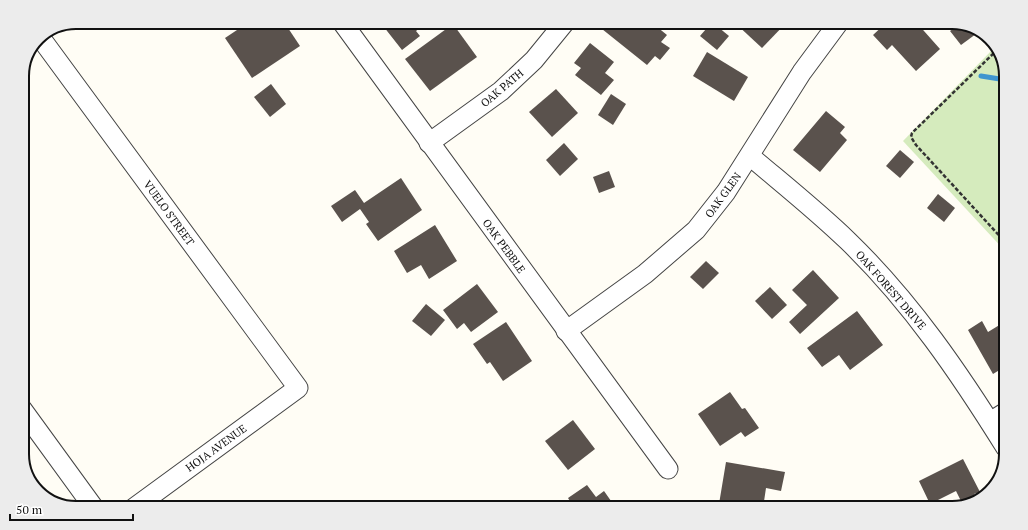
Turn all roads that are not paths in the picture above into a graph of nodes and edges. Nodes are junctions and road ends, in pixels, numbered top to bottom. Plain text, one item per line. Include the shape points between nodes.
1 (347, 29) edge
2 (559, 29) edge
3 (834, 29) edge
4 (44, 42) edge
5 (429, 143) junction
6 (750, 156) junction
7 (566, 331) junction
8 (298, 388) joint
9 (998, 417) edge
10 (29, 419) edge
11 (668, 469) dead end
12 (89, 501) edge
13 (144, 501) edge

1 - 5 street, OAK PEBBLE
2 - 5 street, OAK PATH via 534,60 501,91
3 - 6 street, OAK GLEN via 802,72
4 - 8 street, VUELO STREET
5 - 7 street, OAK PEBBLE
6 - 7 street, OAK GLEN via 696,230 645,274
6 - 9 street, OAK FOREST DRIVE via 828,222 882,277
7 - 11 street, OAK PEBBLE
8 - 13 street, HOJA AVENUE
10 - 12 street

